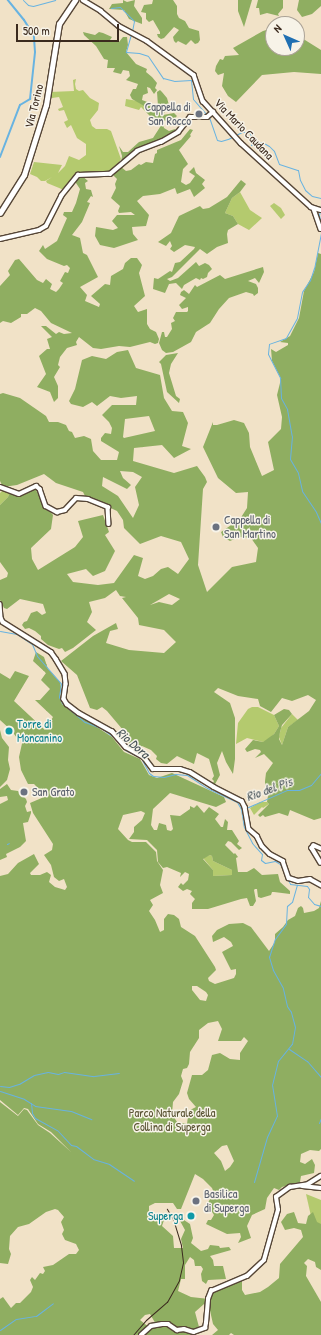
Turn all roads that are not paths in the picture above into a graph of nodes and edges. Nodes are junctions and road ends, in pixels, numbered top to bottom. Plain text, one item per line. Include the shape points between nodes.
1 (75, 0) edge
2 (83, 0) edge
3 (213, 112) junction
4 (314, 210) junction
5 (320, 210) edge
6 (0, 213) edge
7 (321, 229) edge
8 (0, 239) edge
9 (0, 487) edge
10 (109, 524) dead end
11 (0, 604) edge
12 (321, 849) edge
13 (321, 862) edge
14 (321, 885) edge
15 (321, 1176) edge
16 (298, 1184) junction
17 (321, 1188) edge
18 (141, 1335) edge

1 - 6 main road, Via Torino via 59,24 47,101 24,175
2 - 3 street, Via Mario Caudana via 194,75 202,98
3 - 4 street, Via Mario Caudana via 251,153
3 - 8 street via 208,116 190,117 178,132 137,151 114,172 78,175 59,198 46,226
4 - 5 street
4 - 7 street
9 - 10 street via 19,494 36,486 40,489 46,506 57,512 65,510 76,498 88,499 108,507
11 - 14 street via 3,622 51,652 57,660 65,674 64,700 67,704 112,731 126,747 144,757 153,769 180,769 190,772 242,801 250,830 270,854 283,861 290,879 310,879
12 - 13 street via 314,846 312,848
15 - 16 street via 308,1184
16 - 17 street
16 - 18 street via 284,1190 276,1198 278,1208 264,1260 247,1276 210,1291 206,1327 194,1332 177,1330 168,1324 162,1324 151,1326

